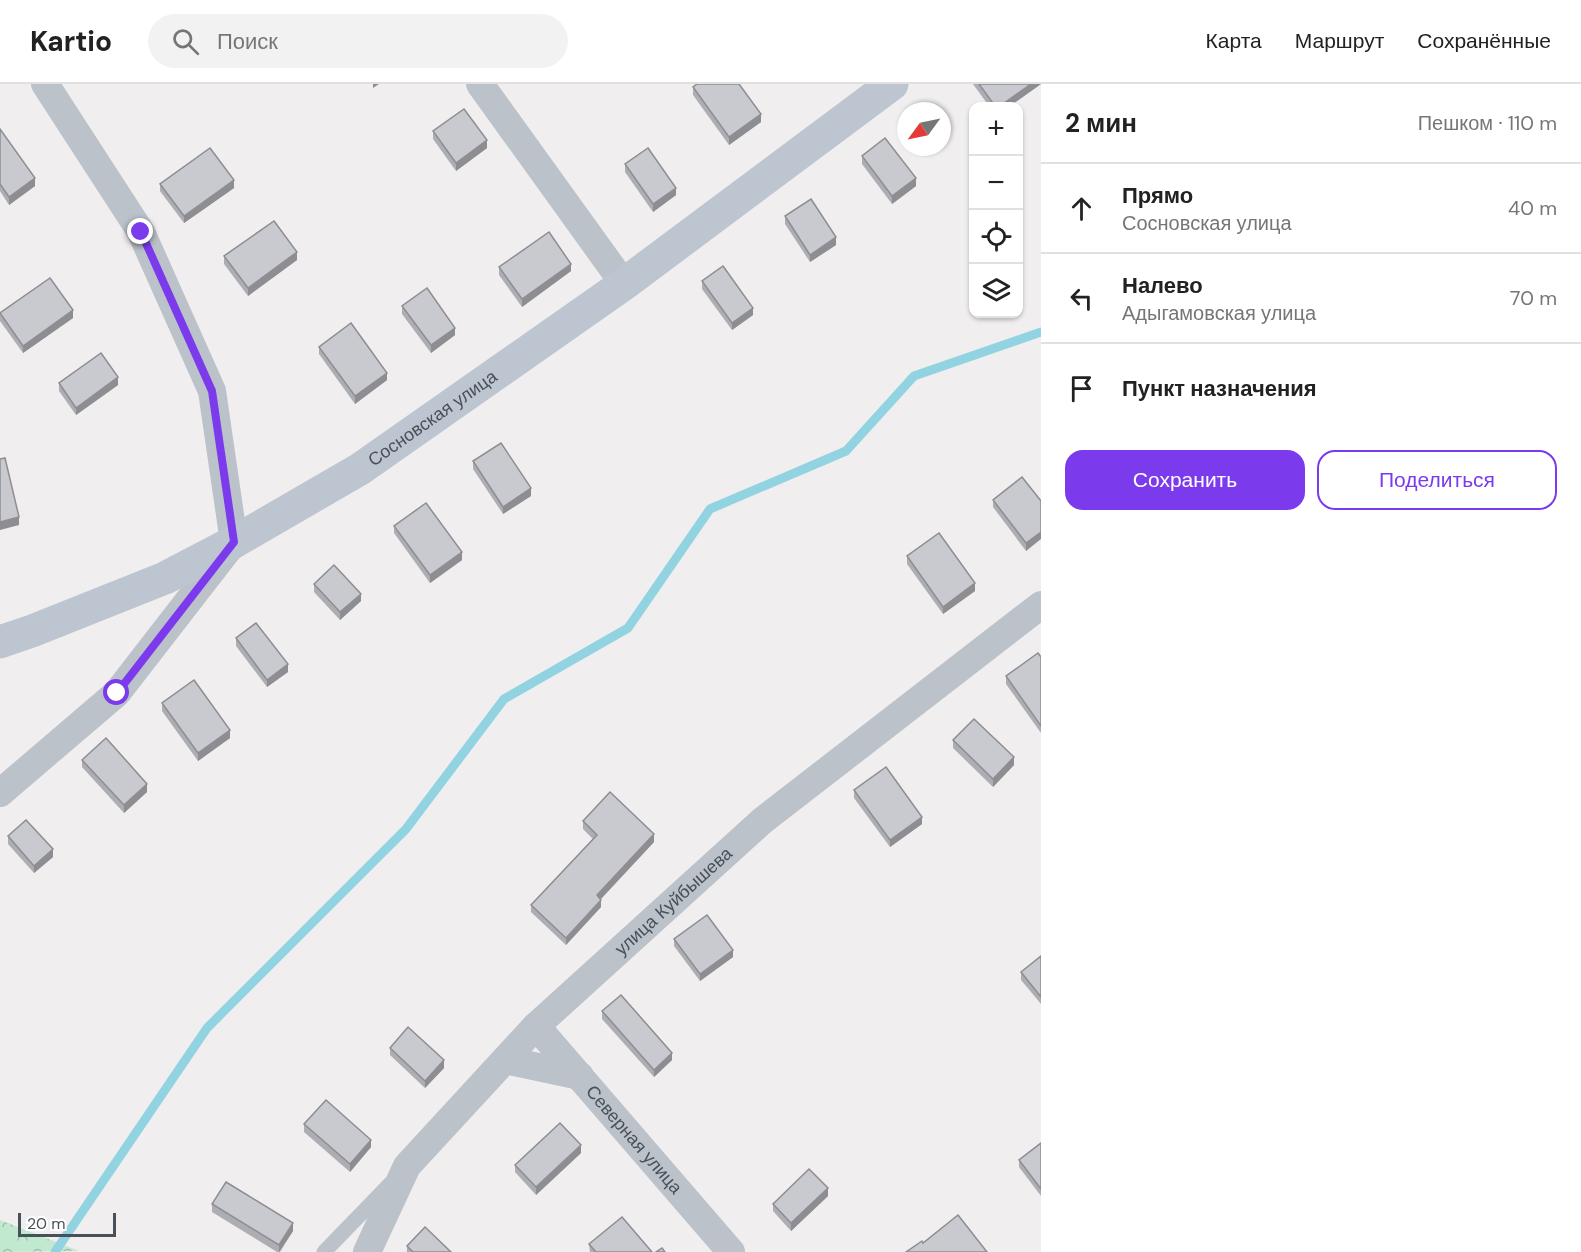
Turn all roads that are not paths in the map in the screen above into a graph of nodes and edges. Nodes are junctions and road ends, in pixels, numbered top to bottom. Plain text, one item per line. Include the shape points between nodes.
1 (45, 84) edge
2 (480, 84) edge
3 (892, 84) edge
4 (624, 285) junction
5 (234, 542) junction
6 (1041, 605) edge
7 (0, 642) edge
8 (0, 793) edge
9 (536, 1026) junction
10 (505, 1060) junction
11 (580, 1076) junction
12 (407, 1166) junction
13 (324, 1252) edge
14 (367, 1252) edge
15 (731, 1252) edge

1 - 5 street via 141,232 212,391
2 - 4 street
3 - 4 main road, Сосновская улица
4 - 5 main road, Сосновская улица via 360,469
5 - 7 main road, Сосновская улица via 165,578
5 - 8 street, Сосновская улица via 117,693
6 - 9 street, улица Куйбышева via 762,821
9 - 10 street, улица Куйбышева
9 - 11 street, Северная улица
10 - 11 street
10 - 12 street, улица Куйбышева
11 - 15 street, Северная улица
12 - 13 lane
12 - 14 street, улица Куйбышева

